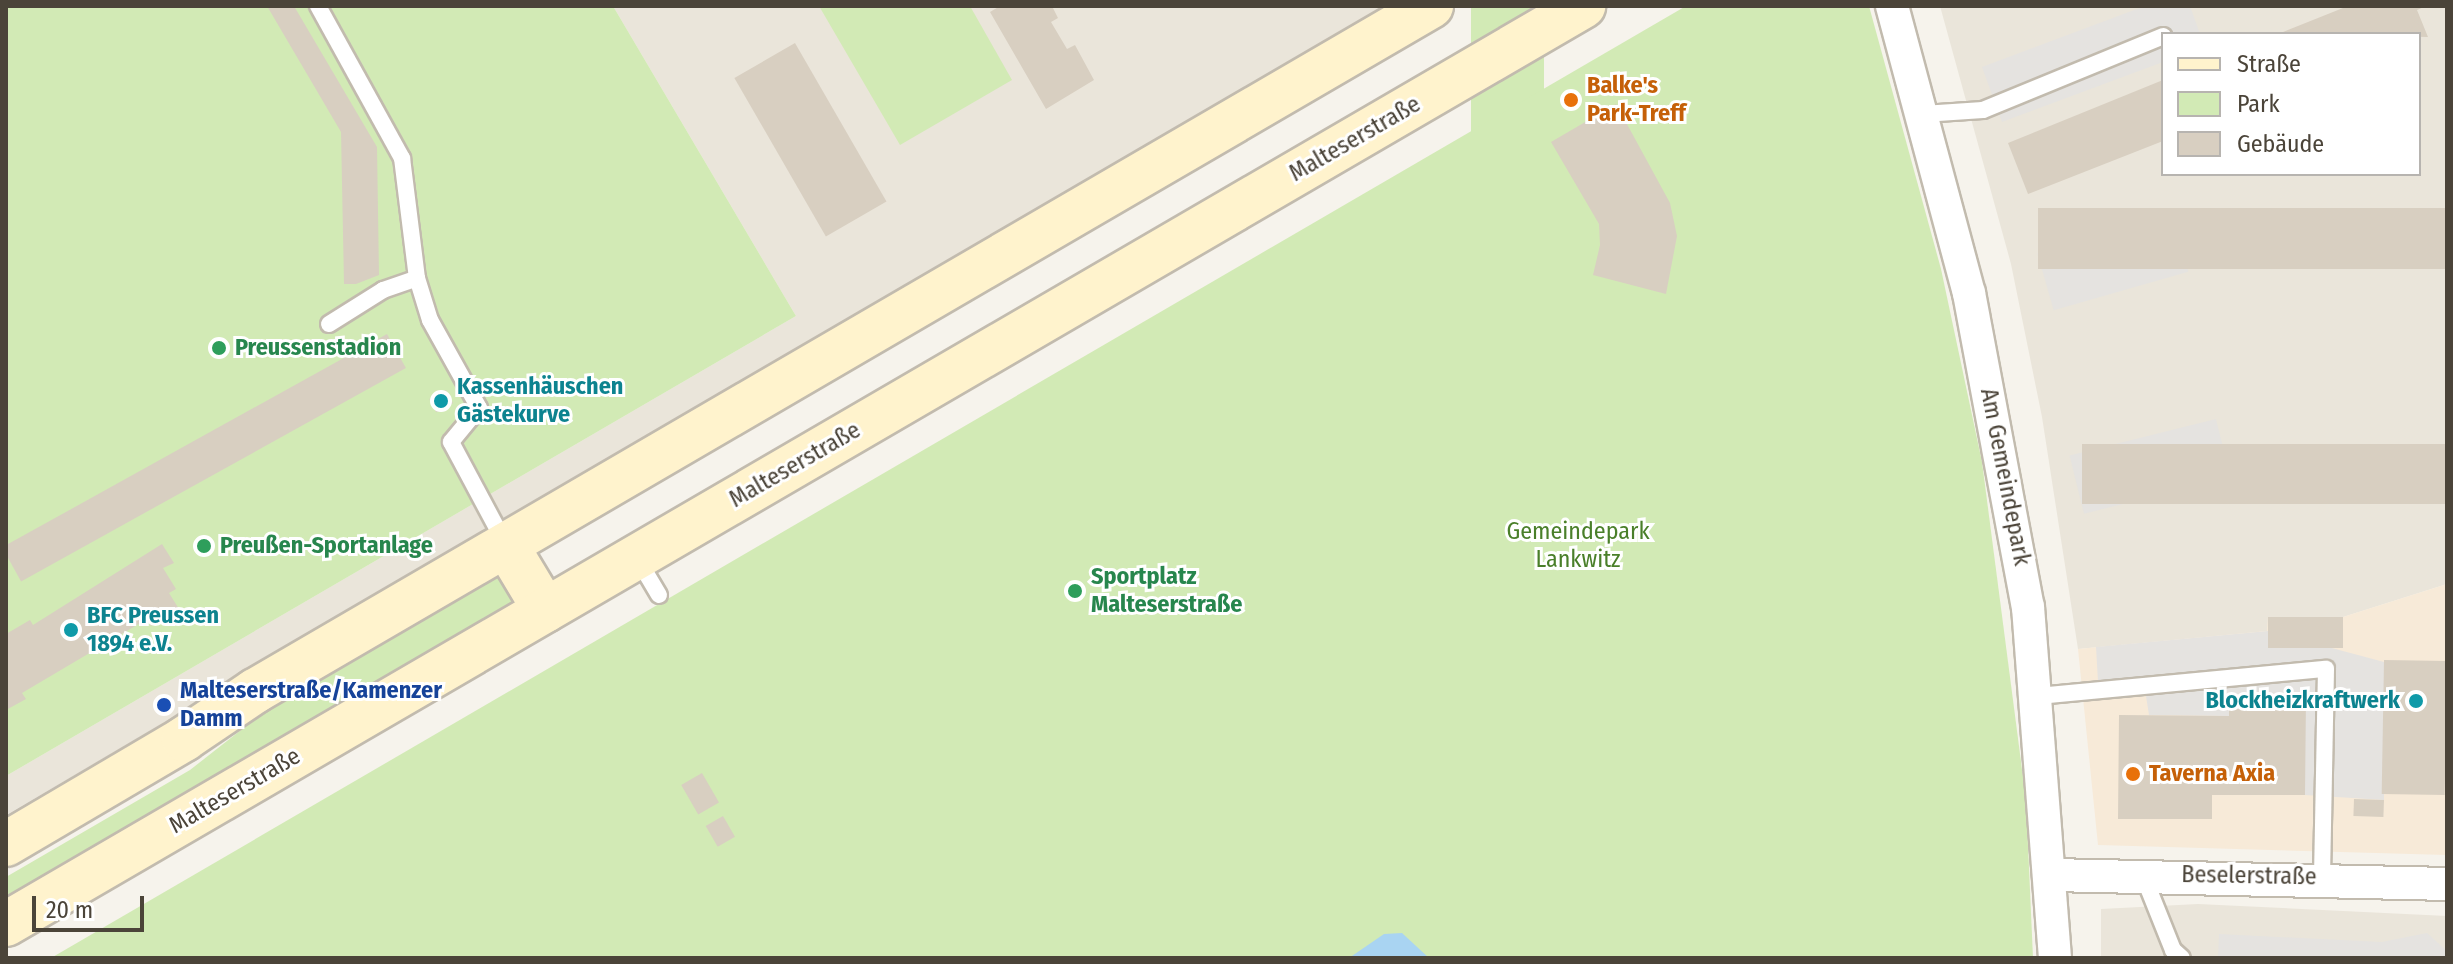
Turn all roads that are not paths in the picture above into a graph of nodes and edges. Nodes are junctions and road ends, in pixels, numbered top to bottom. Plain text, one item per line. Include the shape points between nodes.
1 (318, 6) edge
2 (1431, 6) edge
3 (1583, 6) edge
4 (1892, 6) edge
5 (2161, 37) edge
6 (1923, 114) junction
7 (417, 278) junction
8 (329, 324) dead end
9 (506, 545) junction
10 (636, 557) junction
11 (659, 595) dead end
12 (545, 610) junction
13 (2038, 696) junction
14 (6, 844) edge
15 (2143, 874) junction
16 (2052, 875) junction
17 (2322, 878) junction
18 (2447, 884) edge
19 (6, 924) edge
20 (2055, 958) edge
21 (2182, 958) edge

1 - 7 lane via 402,158
2 - 9 main road
3 - 10 main road, Malteserstraße
4 - 6 street, Am Gemeindepark
5 - 6 lane via 1983,110
6 - 13 street, Am Gemeindepark via 1948,201 1991,402 2028,607
7 - 8 lane via 383,290
7 - 9 lane via 430,320 479,408 451,442
9 - 12 main road
9 - 14 main road
10 - 11 lane
10 - 12 main road, Malteserstraße
12 - 19 main road, Malteserstraße
13 - 16 street, Am Gemeindepark
13 - 17 lane via 2326,669
15 - 16 street, Beselerstraße
15 - 17 street, Beselerstraße
15 - 21 lane via 2173,950
16 - 20 street, Am Gemeindepark
17 - 18 street, Beselerstraße

